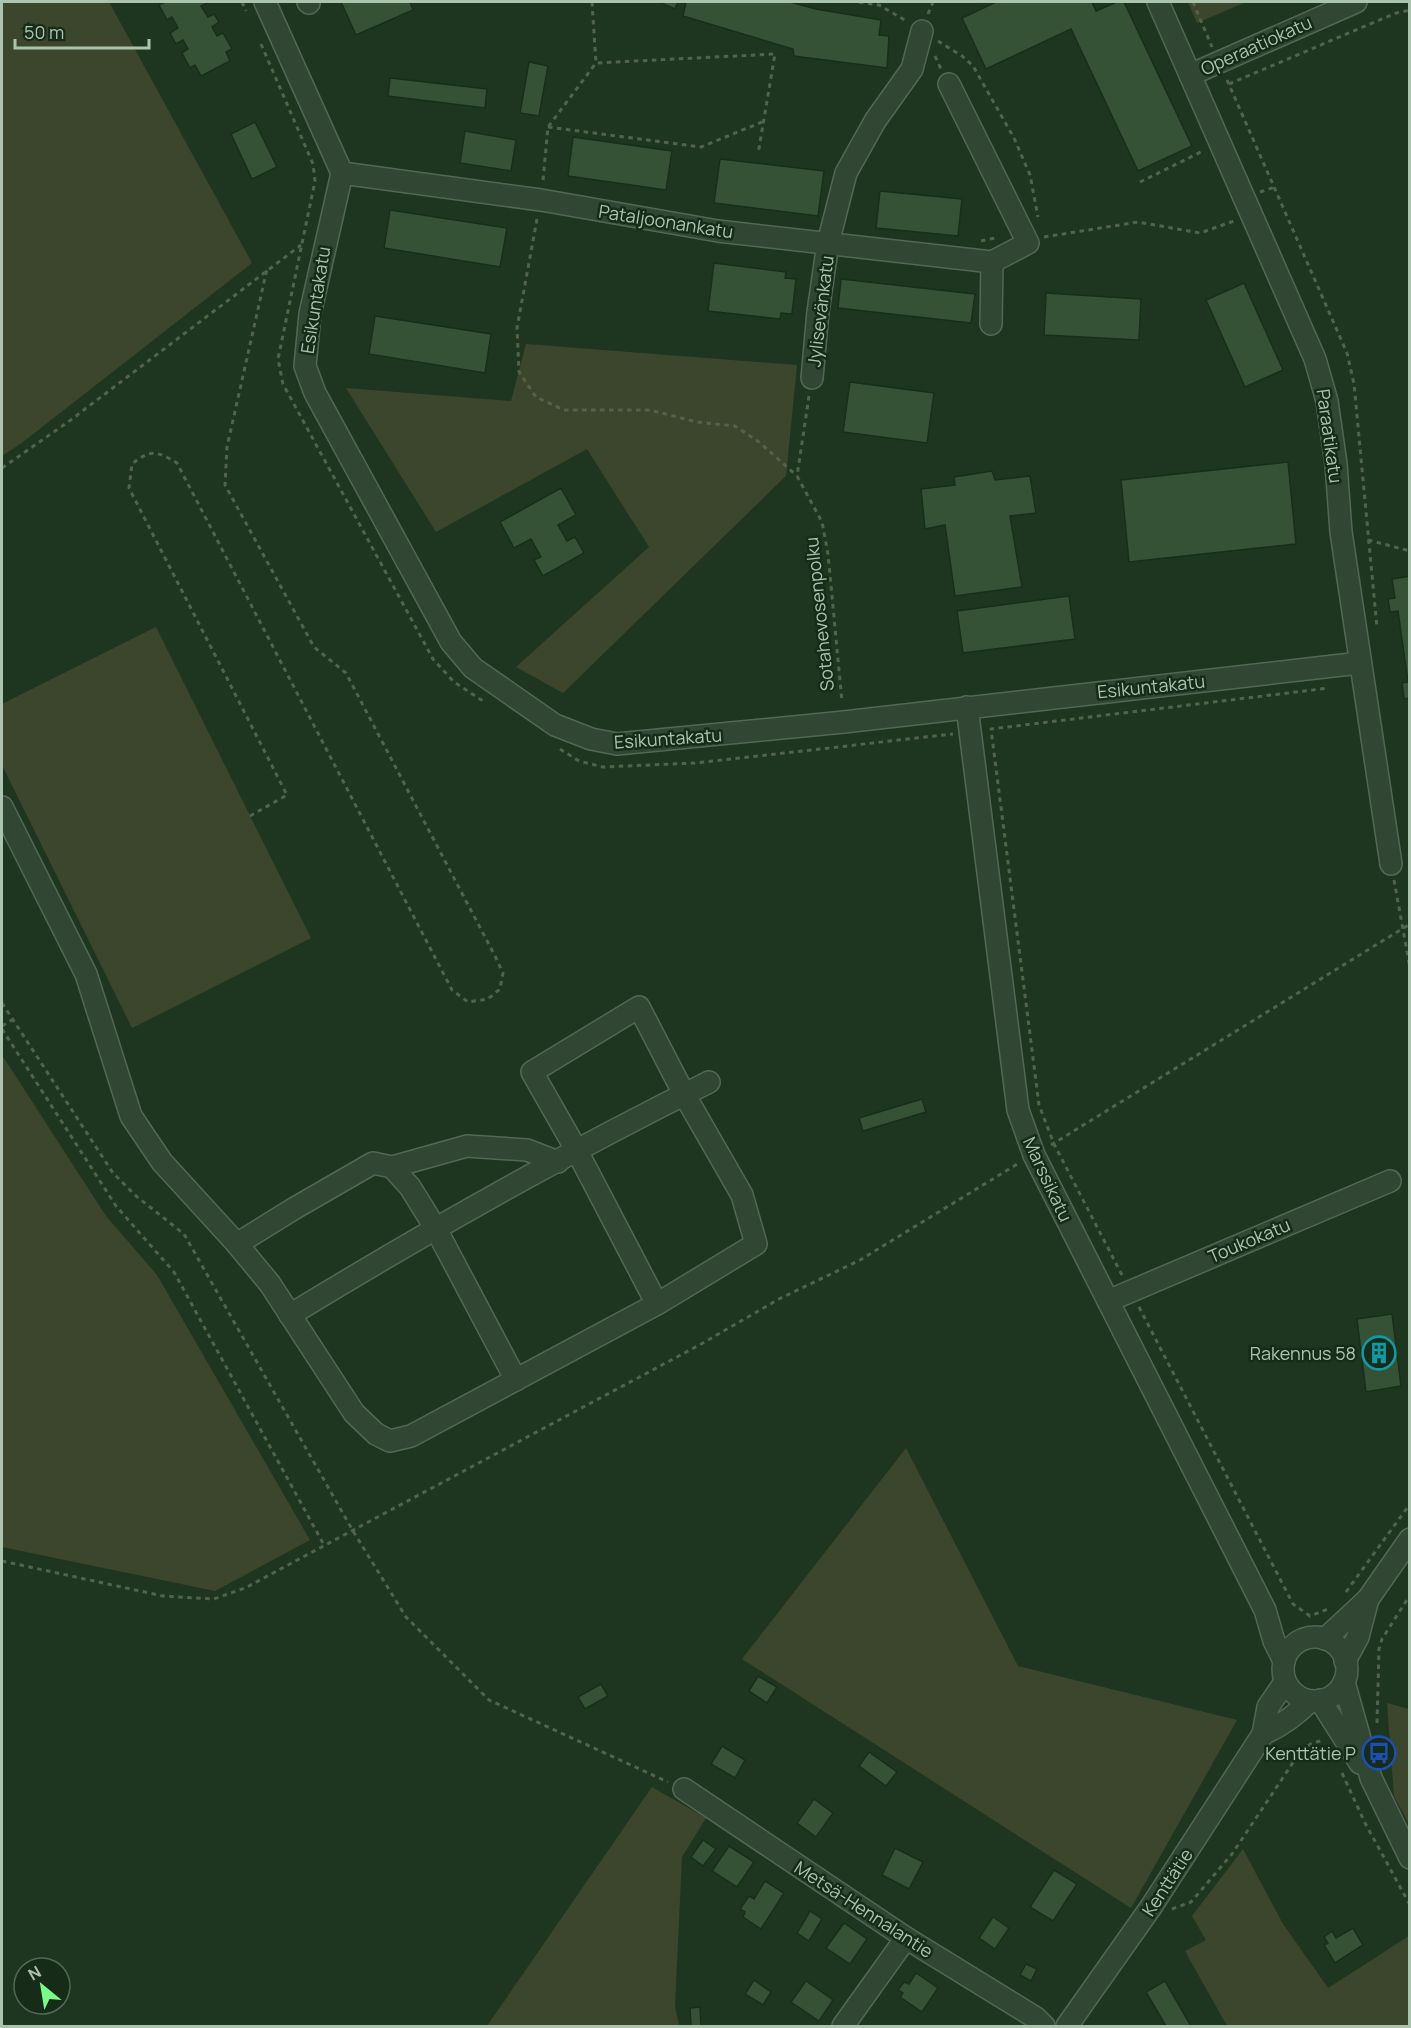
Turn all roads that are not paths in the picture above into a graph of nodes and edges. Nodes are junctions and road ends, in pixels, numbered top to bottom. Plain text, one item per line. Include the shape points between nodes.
1 (1158, 2) edge
2 (1356, 2) edge
3 (256, 7) edge
4 (922, 31) road end
5 (1191, 75) junction
6 (949, 84) dead end
7 (342, 173) junction
8 (828, 243) junction
9 (992, 262) junction
10 (991, 324) dead end
11 (812, 378) road end
12 (1362, 673) junction
13 (967, 707) junction
14 (2, 807) edge
15 (1391, 864) road end
16 (709, 1082) dead end
17 (684, 1094) junction
18 (577, 1151) junction
19 (558, 1162) junction
20 (393, 1167) junction
21 (1390, 1180) dead end
22 (436, 1229) junction
23 (237, 1244) junction
24 (1108, 1301) junction
25 (657, 1304) junction
26 (290, 1315) junction
27 (516, 1380) junction
28 (1410, 1539) edge
29 (1368, 1599) junction
30 (1265, 1610) junction
31 (1315, 1639) junction
32 (1285, 1672) junction
33 (1345, 1672) junction
34 (1315, 1700) junction
35 (1263, 1734) junction
36 (1371, 1778) junction
37 (684, 1789) road end
38 (1410, 1858) edge
39 (906, 1938) junction
40 (843, 2026) edge
41 (1044, 2026) edge
42 (1067, 2026) edge

1 - 5 street, Paraatikatu
2 - 5 street, Operaatiokatu
3 - 7 street
4 - 8 street, Jylisevänkatu via 912,69 875,121 846,173
5 - 12 street, Paraatikatu via 1315,359 1327,401 1336,464 1342,581
6 - 9 street via 1028,243
7 - 8 street, Pataljoonankatu via 541,200 718,231
7 - 13 street, Esikuntakatu via 310,314 305,366 315,393 451,642 473,668 555,725 617,744
8 - 9 street, Pataljoonankatu
8 - 11 street, Jylisevänkatu
9 - 10 street
12 - 13 street, Esikuntakatu
12 - 15 street, Paraatikatu
13 - 24 street, Marssikatu via 1018,1110 1034,1155
14 - 23 street via 86,974 131,1116 162,1162
16 - 17 street
17 - 18 street
17 - 18 street via 639,1007 532,1072
17 - 25 street via 742,1195 756,1244
18 - 19 street
18 - 25 street
19 - 20 street via 527,1150 467,1146
19 - 22 street
20 - 22 street
20 - 23 street via 373,1163
21 - 24 street, Toukokatu
22 - 26 street
22 - 27 street
23 - 26 street
24 - 30 street, Marssikatu
25 - 27 street
26 - 27 street via 354,1413 376,1434 390,1441 411,1436
28 - 29 street
29 - 31 street
29 - 33 street
30 - 31 street
30 - 32 street, Marssikatu
31 - 32 street via 1295,1644 1288,1652
31 - 33 street via 1334,1644 1341,1652
32 - 34 street via 1291,1691
32 - 35 street via 1268,1707
33 - 34 street via 1338,1691
33 - 36 street
34 - 35 street via 1278,1728
34 - 36 street
35 - 42 street, Kenttätie via 1151,1907
36 - 38 street
37 - 39 street, Metsä-Hennalantie
39 - 40 street
39 - 41 street, Metsä-Hennalantie

